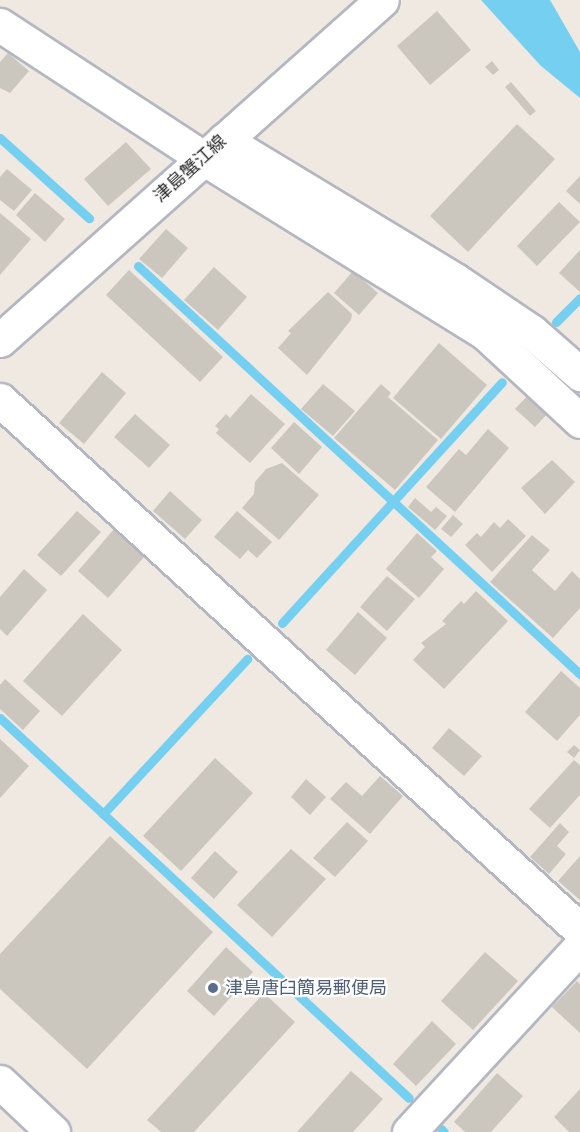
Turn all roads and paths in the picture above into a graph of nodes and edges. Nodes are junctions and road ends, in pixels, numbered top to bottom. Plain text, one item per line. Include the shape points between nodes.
1 (382, 0) edge
2 (0, 25) edge
3 (214, 148) junction
4 (0, 340) edge
5 (580, 374) edge
6 (0, 400) edge
7 (580, 421) edge
8 (580, 930) edge
9 (580, 947) edge
10 (0, 1082) edge
11 (54, 1132) edge
12 (409, 1132) edge

1 - 3 street, 津島蟹江線
2 - 3 street
3 - 4 street, 津島蟹江線
3 - 5 street via 455,280 532,332
3 - 7 street via 484,332
6 - 8 street
9 - 12 street
10 - 11 street

